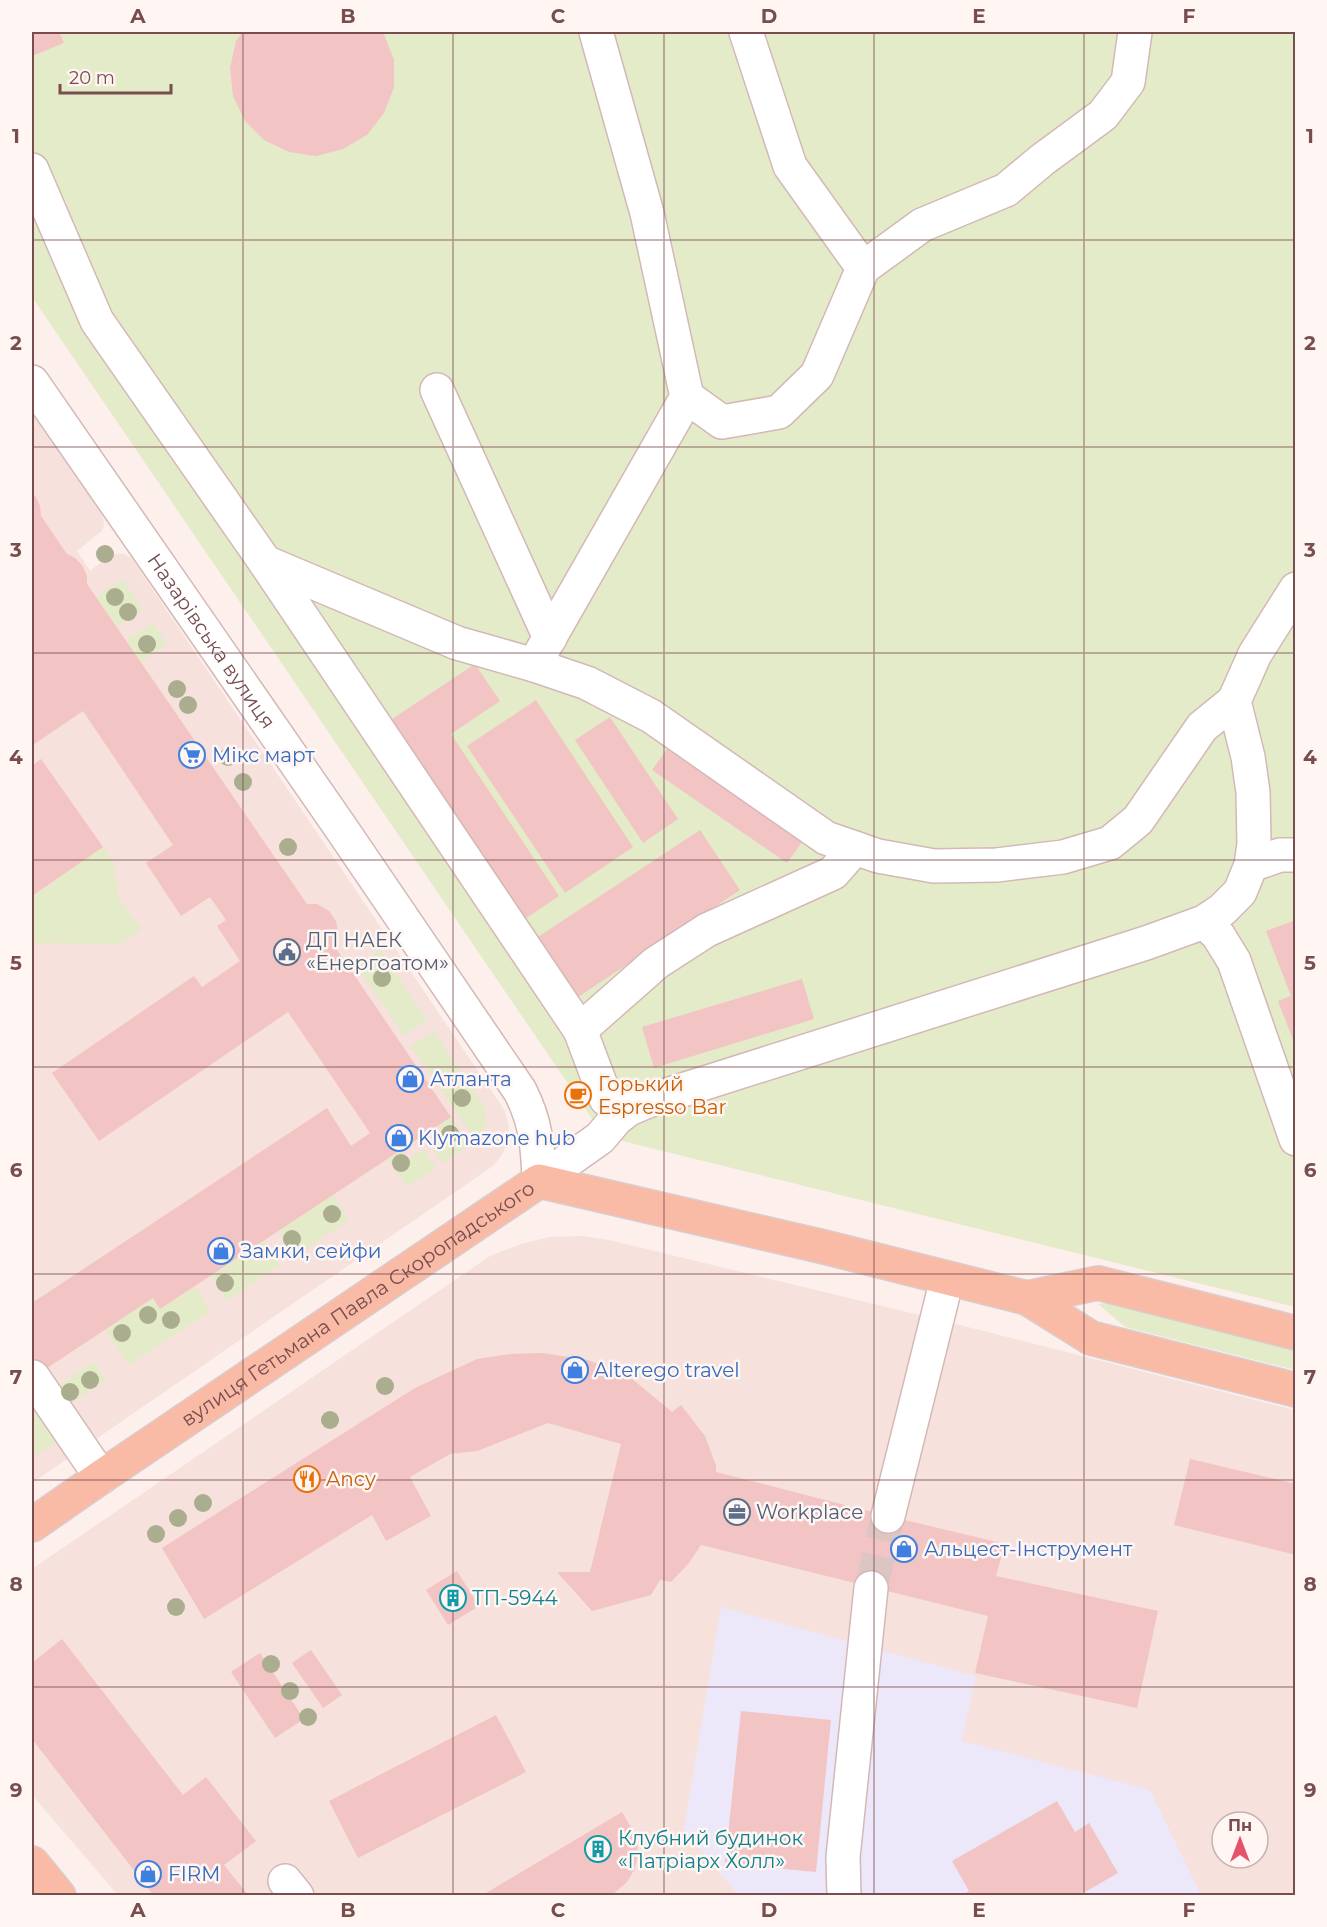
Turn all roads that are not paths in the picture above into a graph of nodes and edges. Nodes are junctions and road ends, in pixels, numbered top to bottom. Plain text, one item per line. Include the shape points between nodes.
1 (596, 32) edge
2 (746, 32) edge
3 (1135, 32) edge
4 (32, 170) edge
5 (863, 268) junction
6 (32, 382) edge
7 (438, 390) dead end
8 (687, 397) junction
9 (265, 562) junction
10 (1296, 589) edge
11 (542, 651) junction
12 (1234, 701) junction
13 (855, 848) junction
14 (1296, 855) edge
15 (1251, 865) junction
16 (1204, 922) junction
17 (580, 1030) junction
18 (606, 1099) dead end
19 (1296, 1139) edge
20 (539, 1181) junction
21 (947, 1279) junction
22 (1027, 1298) junction
23 (1296, 1333) edge
24 (33, 1377) edge
25 (1296, 1390) edge
26 (101, 1477) junction
27 (888, 1516) tunnel mouth
28 (32, 1525) edge
29 (871, 1588) tunnel mouth
30 (32, 1863) edge
31 (59, 1896) edge
32 (844, 1896) edge

1 - 8 street via 647,213
2 - 5 street via 790,166
3 - 5 street via 1128,82 1103,115 1006,190 922,225
4 - 9 street via 97,321
5 - 8 street via 817,375 779,412 722,422
6 - 20 street, Назарівська вулиця via 520,1091 533,1121
7 - 11 street
8 - 11 street
9 - 11 street via 457,643
9 - 17 street
10 - 12 street via 1255,654
11 - 13 street via 587,683 651,716 826,838
12 - 13 street via 1202,727 1138,820 1110,843 1063,857 997,865 934,866
12 - 15 street via 1253,792
13 - 17 street via 833,873 707,930 656,963
14 - 15 street via 1280,855
15 - 16 street via 1240,892
16 - 19 street via 1218,934 1234,961
16 - 20 street via 648,1101 629,1109 600,1138
17 - 18 street
20 - 21 main road, вулиця Гетьмана Павла Скоропадського
20 - 26 main road, вулиця Гетьмана Павла Скоропадського
21 - 22 main road, вулиця Гетьмана Павла Скоропадського
21 - 27 street
22 - 23 main road, вулиця Гетьмана Павла Скоропадського via 1098,1283
22 - 25 main road, вулиця Гетьмана Павла Скоропадського via 1091,1338
24 - 26 street
26 - 28 main road, вулиця Гетьмана Павла Скоропадського
29 - 32 street via 843,1857
30 - 31 main road

